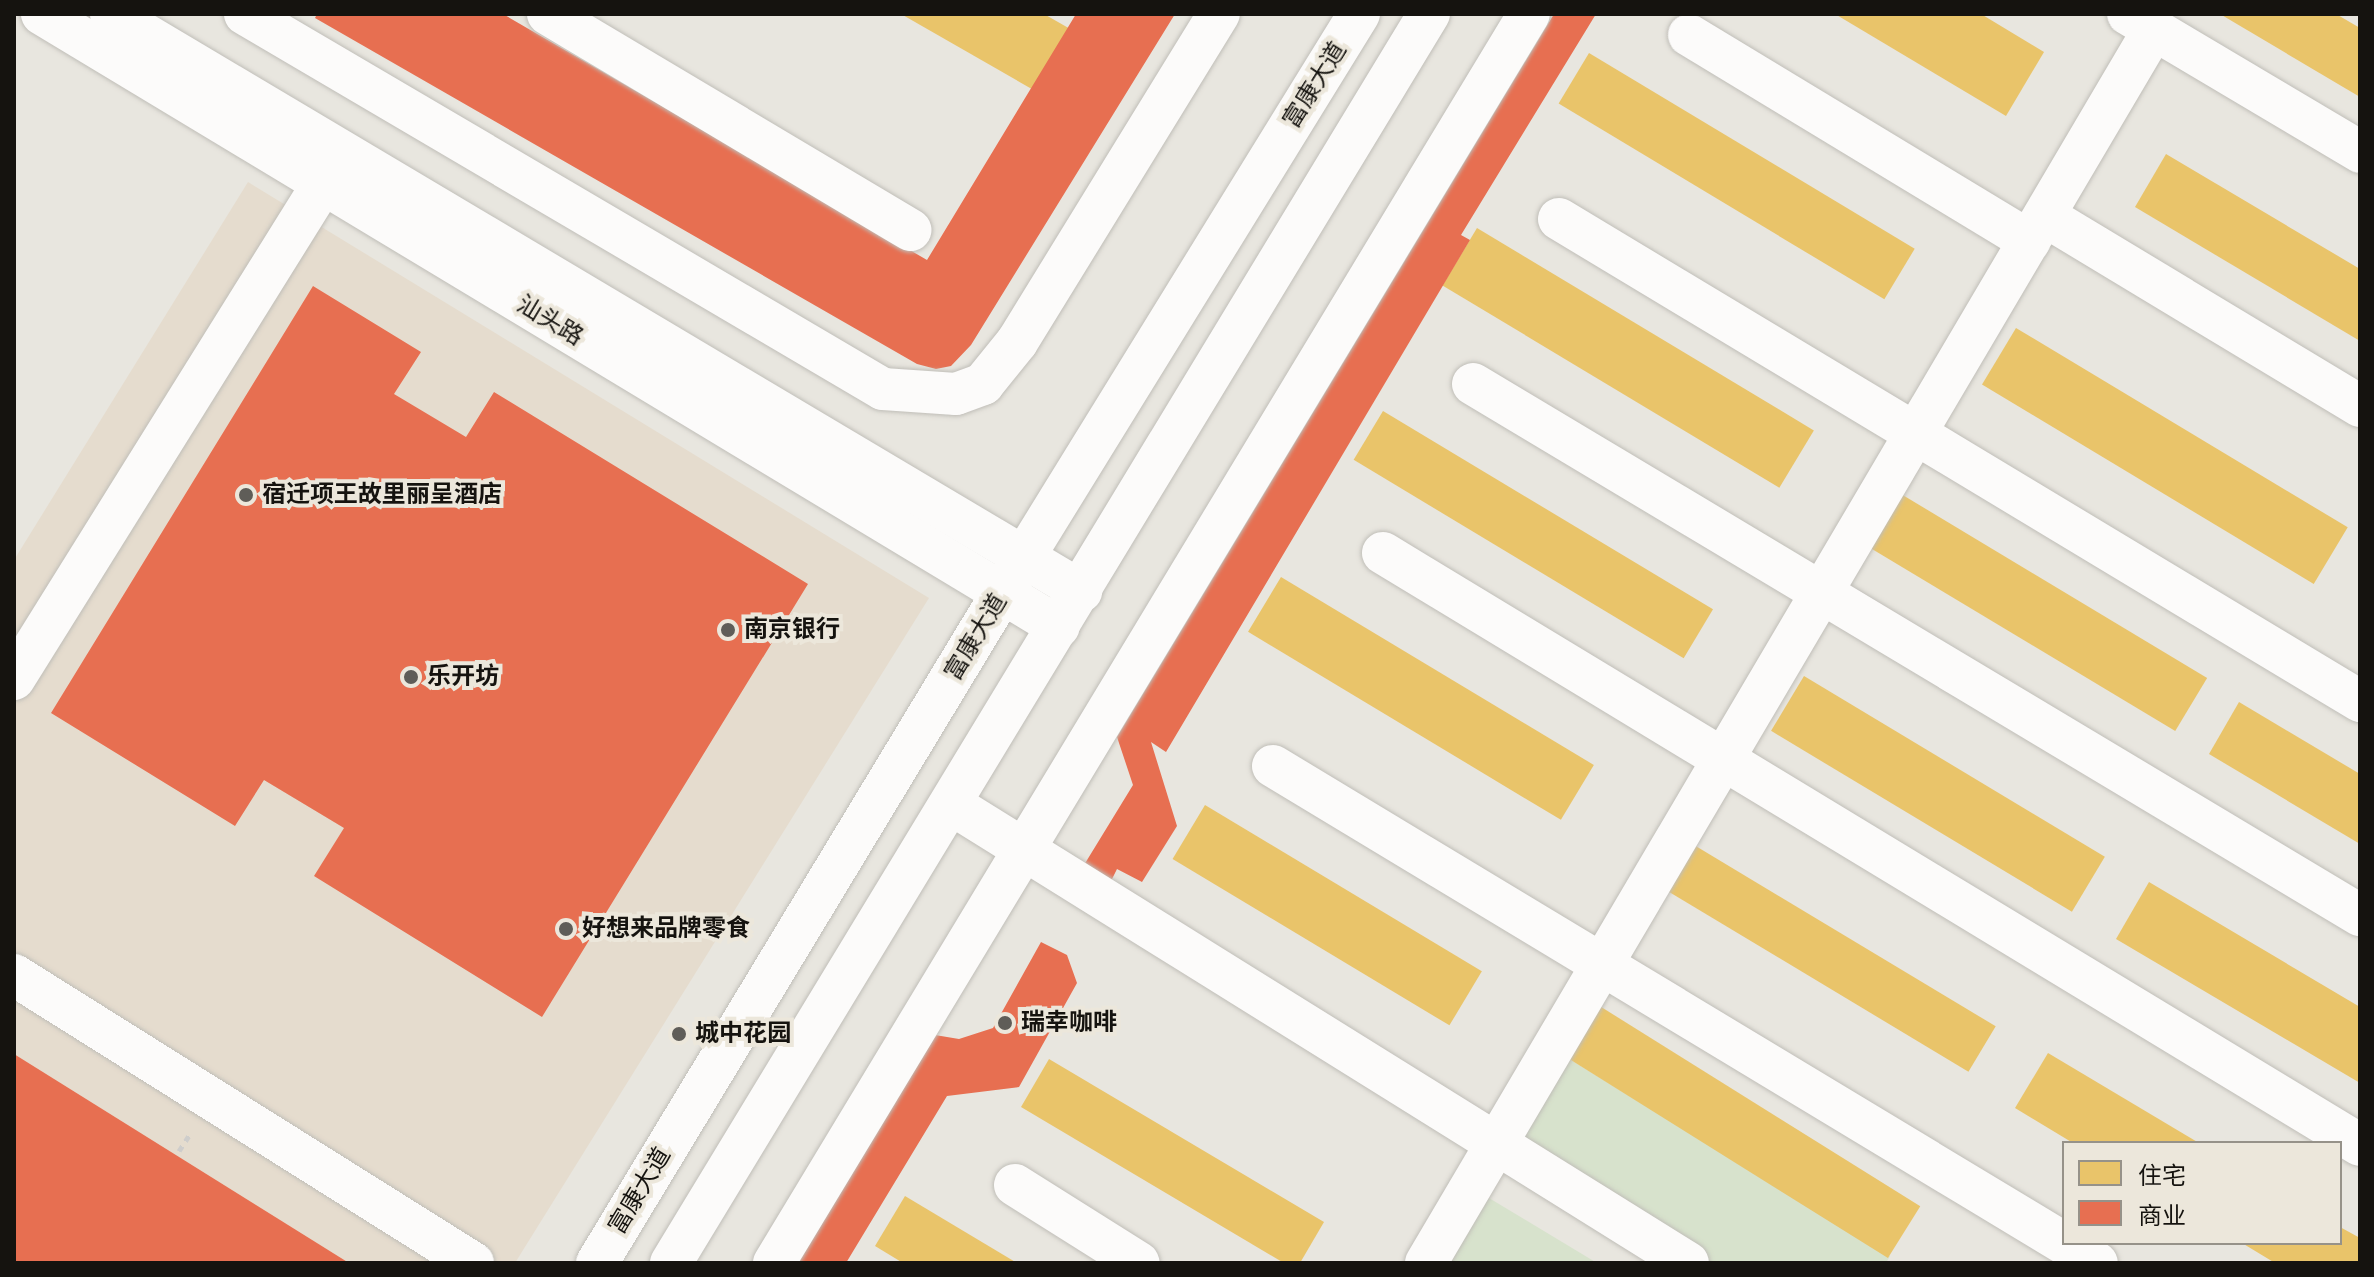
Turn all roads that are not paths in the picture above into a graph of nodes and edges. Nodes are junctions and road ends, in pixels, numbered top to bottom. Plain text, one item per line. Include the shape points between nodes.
1 (42, 14) edge
2 (111, 14) edge
3 (245, 14) edge
4 (548, 14) edge
5 (1219, 14) edge
6 (1359, 14) edge
7 (1429, 14) edge
8 (1529, 14) edge
9 (2141, 22) edge
10 (1689, 35) dead end
11 (2360, 152) edge
12 (333, 168) junction
13 (1559, 219) dead end
14 (2037, 229) junction
15 (911, 230) dead end
16 (1473, 384) dead end
17 (2360, 406) edge
18 (1916, 433) junction
19 (1383, 553) dead end
20 (1024, 557) junction
21 (1081, 591) junction
22 (1003, 593) junction
23 (1822, 593) junction
24 (1059, 627) junction
25 (14, 679) edge
26 (2360, 701) edge
27 (1724, 759) junction
28 (1273, 766) dead end
29 (951, 804) junction
30 (1024, 849) junction
31 (2360, 915) edge
32 (1602, 966) junction
33 (14, 975) edge
34 (1497, 1144) junction
35 (2360, 1145) edge
36 (1015, 1185) dead end
37 (2062, 1242) edge
38 (2067, 1245) edge
39 (473, 1263) edge
40 (597, 1263) edge
41 (671, 1263) edge
42 (774, 1263) edge
43 (1139, 1263) edge
44 (1426, 1263) edge
45 (1688, 1263) edge
46 (2097, 1263) edge

1 - 12 street, 汕头路
2 - 12 street, 汕头路
3 - 5 street via 883,389 956,394 983,384 1017,342
4 - 15 street
6 - 20 street, 富康大道
7 - 21 street
8 - 30 street
9 - 11 street
9 - 14 street
10 - 14 street
12 - 20 street, 汕头路
12 - 22 street, 汕头路
12 - 25 street
13 - 18 street
14 - 17 street
14 - 18 street
16 - 23 street
18 - 23 street
18 - 26 street
19 - 27 street
20 - 21 street, 汕头路
20 - 22 street, 富康大道
21 - 24 street
22 - 24 street, 汕头路
22 - 40 street, 富康大道
23 - 27 street
23 - 31 street
24 - 29 street
27 - 32 street
27 - 35 street
28 - 32 street
29 - 30 street
29 - 41 street
30 - 34 street
30 - 42 street
32 - 34 street
32 - 37 street
33 - 39 street
34 - 44 street
34 - 45 street
36 - 43 street
38 - 46 street

